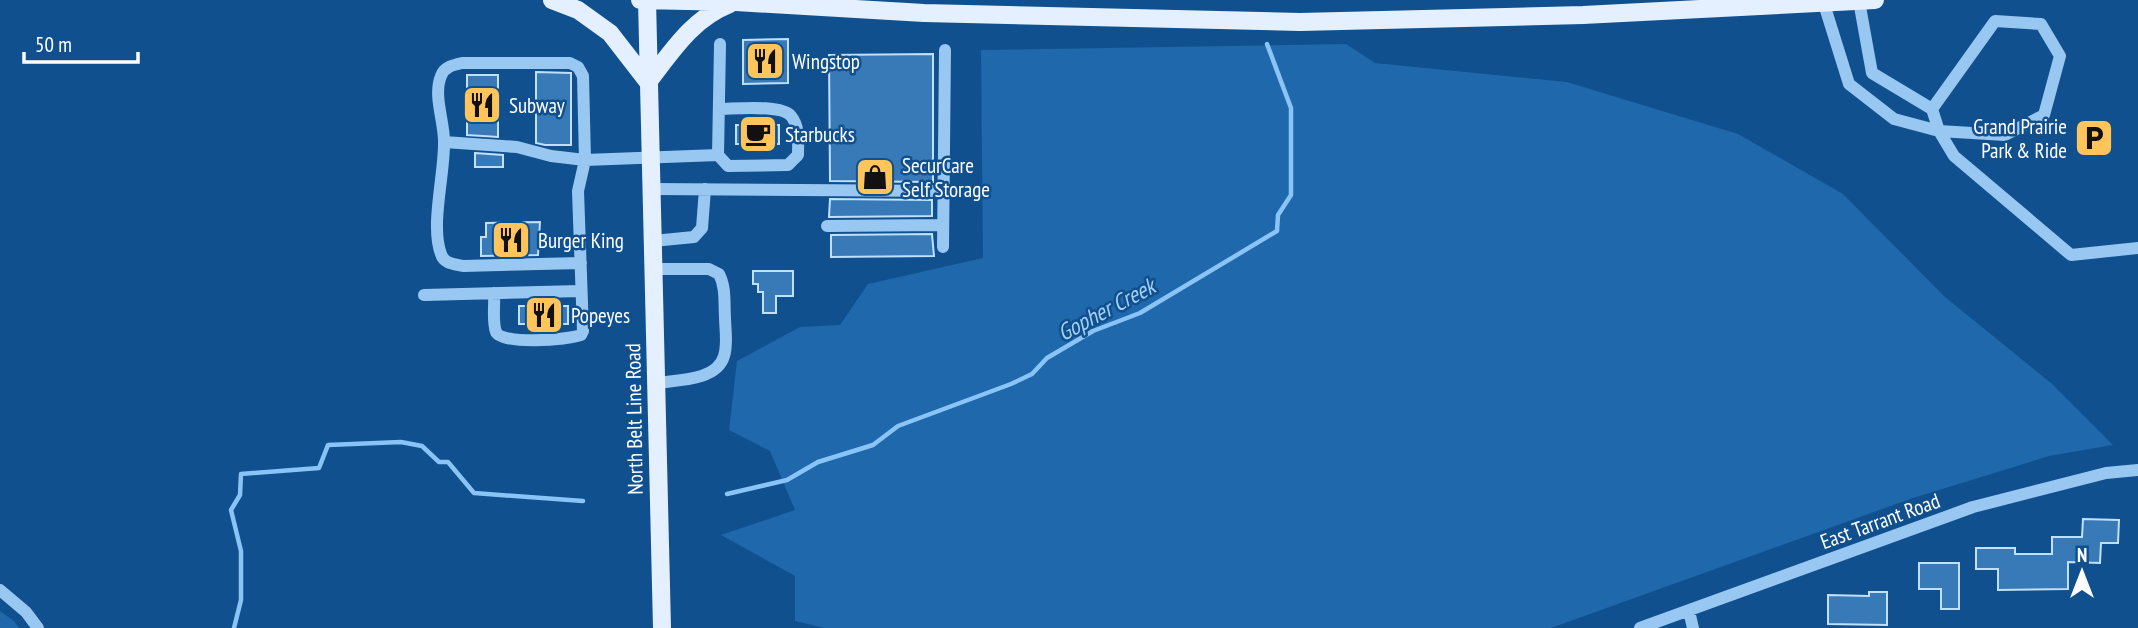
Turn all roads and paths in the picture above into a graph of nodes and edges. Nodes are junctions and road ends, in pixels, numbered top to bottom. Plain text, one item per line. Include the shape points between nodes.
1 (552, 0) edge
2 (640, 0) edge
3 (647, 0) edge
4 (736, 1) edge
5 (1867, 1) edge
6 (1824, 4) junction
7 (720, 44) dead end
8 (945, 50) dead end
9 (648, 82) junction
10 (719, 109) junction
11 (1932, 109) junction
12 (1939, 131) junction
13 (444, 142) junction
14 (718, 155) junction
15 (651, 159) junction
16 (585, 160) junction
17 (652, 189) junction
18 (705, 189) junction
19 (944, 191) junction
20 (943, 225) junction
21 (827, 226) dead end
22 (653, 241) junction
23 (943, 247) dead end
24 (2138, 248) edge
25 (581, 263) junction
26 (654, 269) junction
27 (582, 290) junction
28 (494, 293) junction
29 (424, 295) dead end
30 (656, 383) junction
31 (2138, 470) edge
32 (0, 590) edge
33 (1689, 611) junction
34 (38, 628) edge
35 (662, 628) edge
36 (1640, 628) edge
37 (1693, 628) edge

1 - 9 main road via 578,10 610,33
2 - 3 main road
3 - 4 main road
3 - 9 main road, North Belt Line Road
4 - 6 main road via 924,13 1300,22
4 - 9 main road via 712,11 685,33
5 - 6 main road
5 - 11 street via 1872,73
6 - 12 street via 1849,83 1894,119
7 - 10 street
8 - 19 street
9 - 15 main road, North Belt Line Road
10 - 14 street
10 - 14 street via 780,109 791,115 798,130 798,155 788,166 728,166
11 - 12 street
11 - 12 street via 1995,21 2041,23 2060,56 2044,114 2005,135
12 - 24 street via 1954,156 2071,255
13 - 16 street via 517,147
13 - 16 street via 439,88 449,65 570,63 579,67 583,76
13 - 25 street via 438,230 441,255 447,263
14 - 15 street
15 - 16 street
15 - 17 main road, North Belt Line Road
16 - 25 street via 579,191
17 - 18 street
17 - 22 main road, North Belt Line Road
18 - 19 street
18 - 22 street via 702,228 694,237
19 - 20 street
20 - 21 street
20 - 23 street
22 - 26 main road, North Belt Line Road
25 - 27 street
26 - 30 main road, North Belt Line Road
26 - 30 street via 709,269 719,274 726,346 713,371
27 - 28 street
27 - 28 street via 581,335 549,340 499,337
28 - 29 street
30 - 35 main road, North Belt Line Road
31 - 33 street, East Tarrant Road via 2106,473 1973,507
32 - 34 street
33 - 36 street, East Tarrant Road
33 - 37 street

